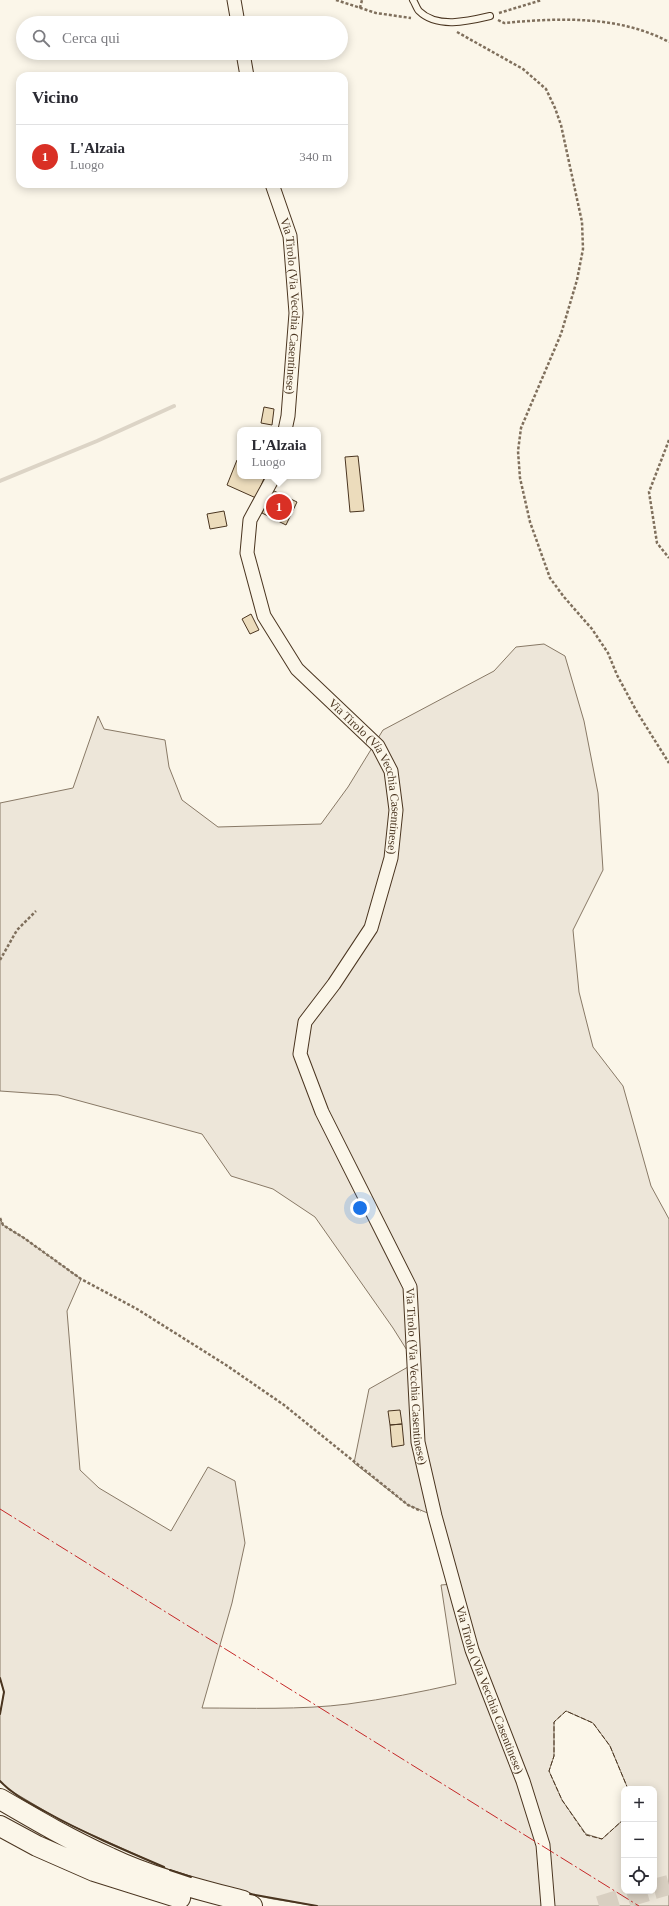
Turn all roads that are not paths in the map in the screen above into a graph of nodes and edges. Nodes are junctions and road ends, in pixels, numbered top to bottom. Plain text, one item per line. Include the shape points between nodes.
1 (234, 0) edge
2 (413, 0) edge
3 (237, 16) edge
4 (490, 16) road end
5 (244, 60) edge
6 (246, 72) edge
7 (273, 188) edge
8 (286, 427) edge
9 (272, 479) edge
10 (0, 1799) edge
11 (0, 1826) edge
12 (211, 1906) edge
13 (252, 1906) edge
14 (548, 1906) edge

1 - 3 street
2 - 4 lane via 419,11 437,21 466,22
5 - 6 street
7 - 8 street, Via Tirolo (Via Vecchia Casentinese) via 290,236 296,313
9 - 14 street, Via Tirolo (Via Vecchia Casentinese) via 250,520 247,553 264,616 297,669 378,746 391,771 396,810 391,858 371,928 305,1022 300,1054 322,1112 410,1287 418,1442 435,1516 472,1650 523,1781 543,1845
10 - 13 main road via 110,1859 172,1882 243,1901
11 - 12 main road via 37,1846 94,1871 157,1892

